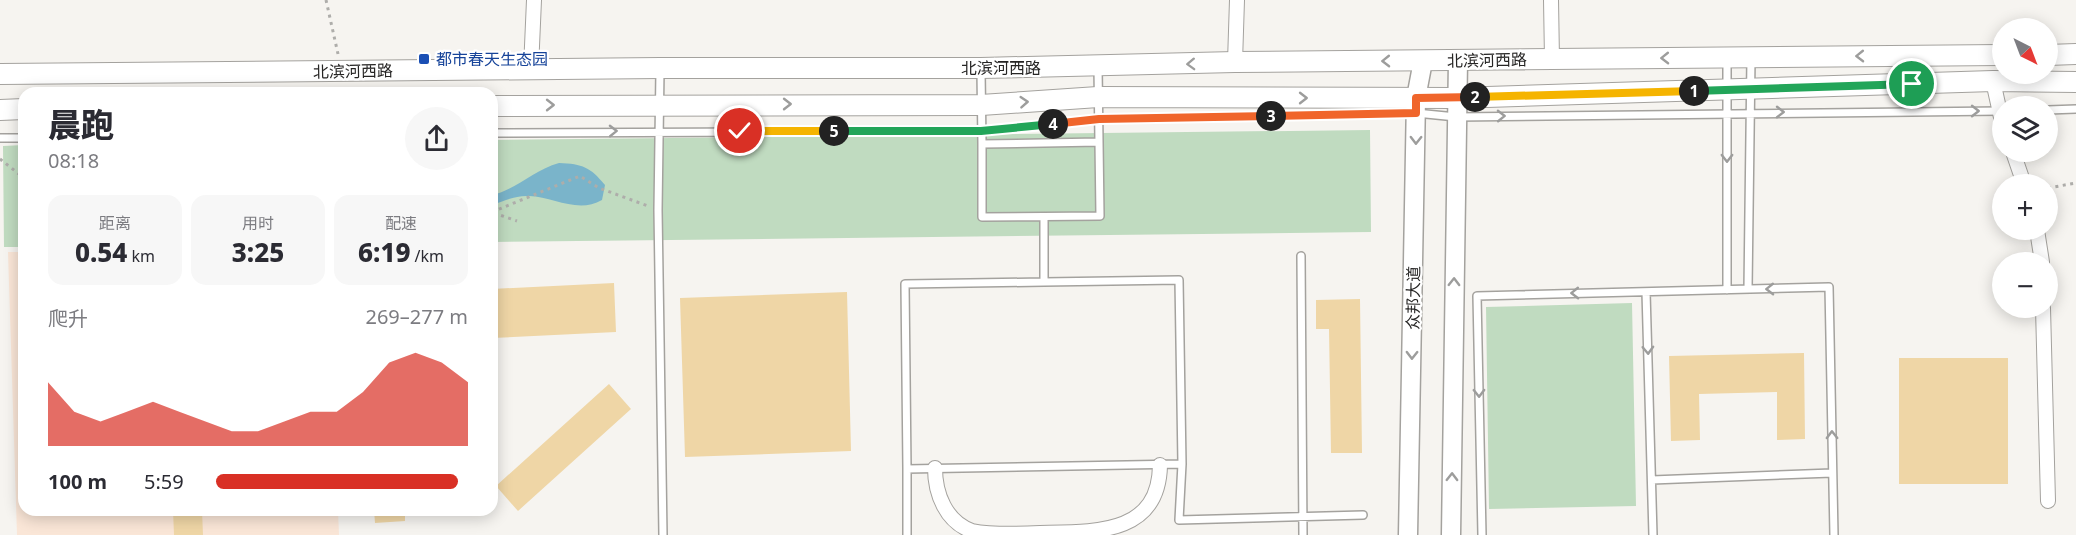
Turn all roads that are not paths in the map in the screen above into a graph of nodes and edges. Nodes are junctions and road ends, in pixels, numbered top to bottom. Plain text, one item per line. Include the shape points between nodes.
1 (534, 0) edge
2 (1237, 0) edge
3 (1551, 0) edge
4 (2058, 54) edge
5 (2076, 54) edge
6 (1992, 55) edge
7 (1751, 57) junction
8 (1727, 58) junction
9 (1552, 59) junction
10 (1423, 60) junction
11 (1458, 60) junction
12 (1235, 62) junction
13 (1098, 67) junction
14 (660, 68) junction
15 (981, 68) junction
16 (531, 69) junction
17 (0, 74) edge
18 (1992, 81) edge
19 (2058, 82) edge
20 (2076, 82) edge
21 (1750, 89) junction
22 (1727, 90) junction
23 (1098, 97) junction
24 (659, 104) junction
25 (498, 105) edge
26 (981, 105) junction
27 (1416, 106) junction
28 (1456, 107) junction
29 (18, 109) edge
30 (2076, 109) edge
31 (0, 110) edge
32 (2058, 110) edge
33 (1750, 112) junction
34 (1727, 113) junction
35 (1992, 115) edge
36 (1099, 119) junction
37 (660, 131) junction
38 (981, 131) junction
39 (498, 133) edge
40 (0, 138) edge
41 (18, 138) edge
42 (1099, 142) junction
43 (982, 144) junction
44 (1044, 217) junction
45 (1300, 256) dead end
46 (1044, 282) junction
47 (1748, 289) junction
48 (1726, 290) junction
49 (1646, 292) junction
50 (2043, 318) edge
51 (1182, 464) junction
52 (1160, 465) junction
53 (934, 468) junction
54 (907, 469) junction
55 (1832, 473) junction
56 (1652, 480) junction
57 (2048, 501) dead end
58 (1363, 515) dead end
59 (1303, 517) junction
60 (663, 535) edge
61 (907, 535) edge
62 (1303, 535) edge
63 (1408, 535) edge
64 (1451, 535) edge
65 (1482, 535) edge
66 (1653, 535) edge
67 (1834, 535) edge

1 - 16 street
2 - 12 street
3 - 9 street
4 - 5 main road
6 -> 7 main road, 北滨河西路
7 - 8 main road, 北滨河西路
7 - 21 lane
8 -> 9 main road, 北滨河西路
8 - 22 lane
9 - 11 main road, 北滨河西路
10 - 11 main road, 北滨河西路
10 -> 12 main road, 北滨河西路
10 - 27 main road, 众邦大道
11 - 28 main road
12 -> 13 main road, 北滨河西路
13 - 15 main road, 北滨河西路
13 - 23 lane
14 - 15 main road, 北滨河西路
14 - 16 main road, 北滨河西路
14 - 24 lane
15 - 26 lane
16 - 17 main road, 北滨河西路
18 - 21 main road, 北滨河西路
19 - 20 main road, 北滨河西路
21 - 22 main road, 北滨河西路
21 - 33 lane
22 - 28 main road, 北滨河西路
22 - 34 lane
26 -> 23 main road, 北滨河西路
23 -> 27 main road, 北滨河西路
23 - 36 lane
25 -> 24 main road, 北滨河西路
24 -> 26 main road, 北滨河西路
24 - 37 lane
26 - 38 lane
27 - 28 main road, 北滨河西路
27 - 36 lane
27 -> 63 main road, 众邦大道
28 -> 34 lane
64 -> 28 main road
29 - 31 main road
30 - 32 lane
33 - 34 lane
33 -> 35 lane
33 - 47 lane
34 -> 48 lane
36 - 38 lane
36 - 42 lane
37 - 38 lane
39 -> 37 lane
37 - 60 lane
38 - 43 lane
40 - 41 lane
42 - 43 lane
42 - 44 lane via 1100,216
43 - 44 lane via 982,218
44 - 46 lane
45 - 59 lane
46 - 51 lane via 1179,280
46 - 54 lane via 905,284
47 - 48 lane
55 -> 47 lane via 1829,288
48 - 49 lane
49 -> 56 lane
49 -> 65 lane via 1477,296
50 - 57 street
51 - 52 lane
51 - 59 lane via 1179,520
52 - 53 lane
52 - 53 street via 1156,494 1144,513 1125,526 1103,531 998,534 972,531 953,519 940,500
53 - 54 lane
54 - 61 lane
55 - 56 lane
55 - 67 lane
56 - 66 lane
58 - 59 lane
59 - 62 lane

